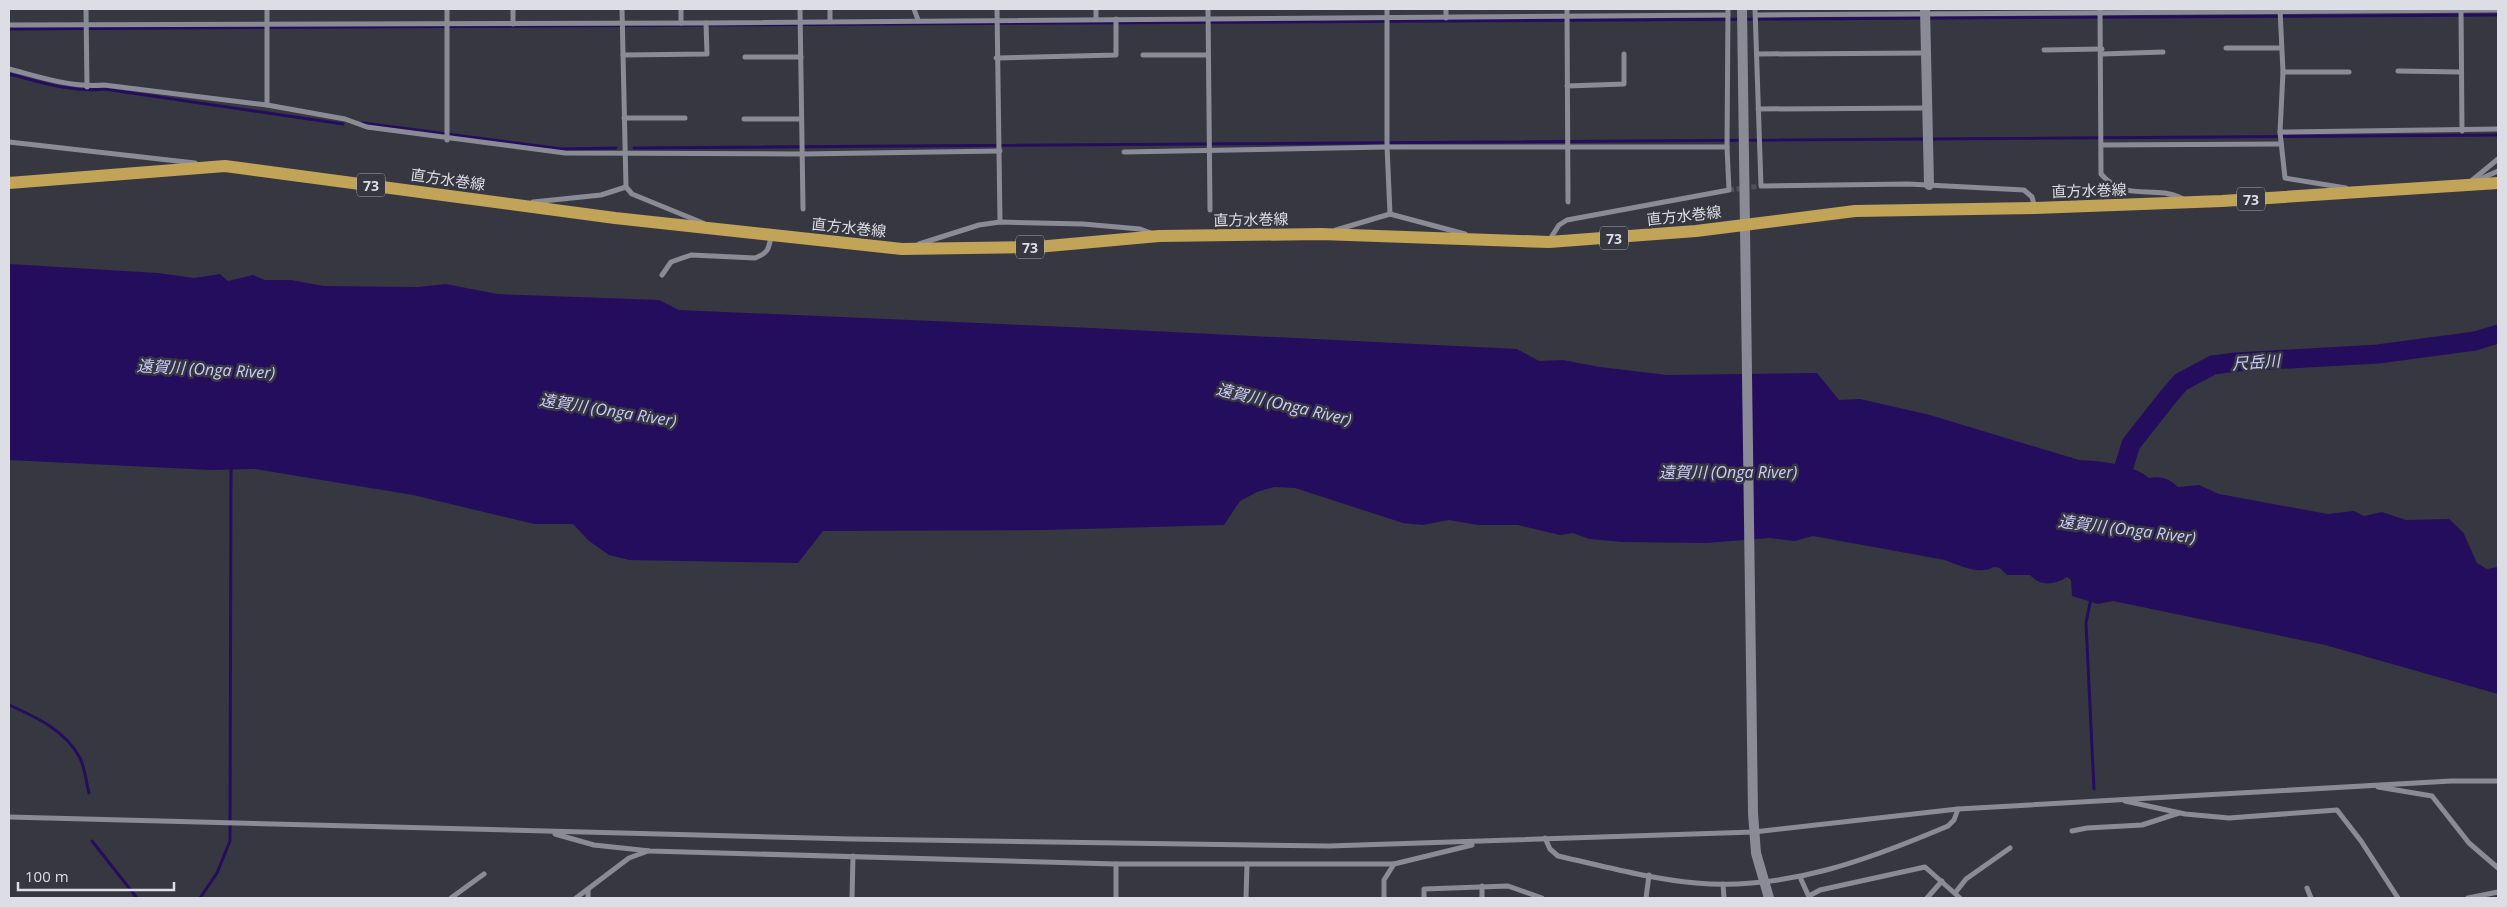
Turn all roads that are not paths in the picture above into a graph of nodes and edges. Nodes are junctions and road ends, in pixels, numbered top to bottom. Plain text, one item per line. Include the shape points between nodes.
1 (86, 9) edge
2 (267, 9) edge
3 (447, 9) edge
4 (513, 9) edge
5 (622, 9) edge
6 (681, 9) edge
7 (800, 9) edge
8 (830, 9) edge
9 (914, 9) edge
10 (997, 9) edge
11 (1096, 9) edge
12 (1208, 9) edge
13 (1387, 9) edge
14 (1446, 9) edge
15 (1567, 9) edge
16 (1742, 9) edge
17 (1755, 9) edge
18 (2498, 10) edge
19 (2461, 12) edge
20 (2280, 13) edge
21 (2100, 14) edge
22 (1925, 15) edge
23 (1728, 17) edge
24 (1446, 18) junction
25 (1096, 19) junction
26 (1756, 19) junction
27 (918, 20) junction
28 (1567, 20) junction
29 (830, 21) junction
30 (1387, 21) junction
31 (1208, 22) junction
32 (681, 23) junction
33 (996, 23) junction
34 (1116, 23) junction
35 (513, 24) junction
36 (800, 24) junction
37 (9, 25) edge
38 (622, 25) junction
39 (706, 25) junction
40 (448, 26) junction
41 (267, 27) junction
42 (86, 28) junction
43 (2226, 48) dead end
44 (2281, 48) junction
45 (2044, 50) dead end
46 (2102, 52) junction
47 (2163, 52) dead end
48 (1926, 53) junction
49 (1624, 54) dead end
50 (1757, 54) junction
51 (623, 55) junction
52 (1143, 55) dead end
53 (1208, 55) junction
54 (745, 57) dead end
55 (801, 57) junction
56 (996, 58) junction
57 (9, 69) edge
58 (2398, 71) dead end
59 (2283, 72) junction
60 (2349, 72) dead end
61 (2461, 72) junction
62 (1567, 86) junction
63 (86, 87) junction
64 (267, 105) junction
65 (1928, 108) junction
66 (1758, 110) junction
67 (624, 118) junction
68 (685, 118) dead end
69 (744, 119) dead end
70 (801, 119) junction
71 (2498, 129) edge
72 (2462, 131) junction
73 (447, 136) junction
74 (2281, 137) junction
75 (2101, 141) junction
76 (9, 142) edge
77 (1567, 144) junction
78 (1387, 145) junction
79 (1727, 145) junction
80 (1209, 146) junction
81 (1000, 147) junction
82 (802, 149) junction
83 (1124, 152) dead end
84 (625, 155) junction
85 (2498, 159) edge
86 (225, 166) junction
87 (2498, 171) edge
88 (9, 183) edge
89 (2498, 183) edge
90 (1929, 185) junction
91 (2465, 185) junction
92 (626, 187) junction
93 (2363, 193) junction
94 (1568, 202) dead end
95 (2188, 202) junction
96 (517, 204) junction
97 (802, 208) dead end
98 (2036, 208) junction
99 (1210, 210) dead end
100 (1390, 214) junction
101 (1000, 222) junction
102 (714, 228) junction
103 (1744, 231) junction
104 (1321, 234) junction
105 (771, 236) junction
106 (1159, 236) junction
107 (1484, 239) junction
108 (1549, 242) junction
109 (902, 249) junction
110 (662, 275) dead end
111 (2498, 781) edge
112 (2372, 785) junction
113 (2120, 800) junction
114 (1958, 809) junction
115 (2180, 813) junction
116 (9, 817) edge
117 (2072, 831) dead end
118 (550, 832) junction
119 (1754, 832) junction
120 (1545, 838) junction
121 (1486, 842) junction
122 (2010, 848) dead end
123 (650, 850) junction
124 (853, 856) junction
125 (1116, 864) junction
126 (1247, 864) junction
127 (1394, 864) junction
128 (2498, 868) edge
129 (484, 874) dead end
130 (1649, 875) junction
131 (1800, 877) junction
132 (1942, 881) junction
133 (1722, 884) junction
134 (1482, 886) junction
135 (2307, 888) dead end
136 (588, 890) junction
137 (2498, 892) edge
138 (1955, 893) junction
139 (1809, 897) edge
140 (451, 898) edge
141 (576, 898) edge
142 (588, 898) edge
143 (852, 898) edge
144 (1116, 898) edge
145 (1246, 898) edge
146 (1384, 898) edge
147 (1424, 898) edge
148 (1482, 898) edge
149 (1542, 898) edge
150 (1646, 898) edge
151 (1724, 898) edge
152 (1769, 898) edge
153 (1927, 898) edge
154 (1960, 898) edge
155 (2311, 898) edge
156 (2398, 898) edge
157 (2468, 898) edge

1 - 42 street
2 - 41 street
3 - 40 street
4 - 35 street
5 - 38 street
6 - 32 street
7 - 36 street
8 - 29 street
9 - 27 street
10 - 33 street
11 - 25 street
12 - 31 street
13 - 30 street
14 - 24 street
15 - 28 street
16 - 103 street
17 - 26 street
18 - 19 street
19 - 20 street
19 - 61 street
20 - 21 street
20 - 44 street
21 - 22 street
21 - 46 street
22 - 26 street
22 - 48 street
23 - 28 street
23 - 79 street
24 - 28 street
24 - 30 street
25 - 33 street
25 - 34 street
26 - 50 street
27 - 29 street
27 - 33 street
28 - 62 street
29 - 36 street
30 - 31 street
30 - 78 street
31 - 34 street
31 - 53 street
32 - 38 street
32 - 39 street
33 - 56 street
34 - 56 street via 1116,55
35 - 38 street
35 - 40 street
36 - 39 street
36 - 55 street
37 - 42 street
38 - 51 street
39 - 51 street via 707,54
40 - 41 street
40 - 73 street
41 - 42 street
41 - 64 street
42 - 63 street
43 - 44 street
44 - 59 street
45 - 46 street
46 - 47 street
46 - 75 street
48 - 50 street
48 - 65 street
49 - 62 street via 1624,84
50 - 66 street
51 - 67 street
52 - 53 street
53 - 80 street
54 - 55 street
55 - 70 street
56 - 81 street
57 - 63 street
58 - 61 street
59 - 60 street
59 - 74 street
61 - 72 street
62 - 77 street
63 - 64 street via 104,85
64 - 73 street via 345,119 367,127
65 - 66 street
65 - 90 street
66 - 90 street via 1761,186
67 - 68 street
67 - 84 street
69 - 70 street
70 - 82 street
71 - 72 street
72 - 74 street
73 - 84 street via 564,153
74 - 75 street
74 - 93 street via 2285,178
75 - 95 street via 2101,174 2113,187 2169,194
76 - 86 street
77 - 78 street
77 - 79 street
77 - 94 street
78 - 80 street
78 - 100 street
79 - 108 street via 1730,190 1567,220 1559,225
80 - 83 street
80 - 99 street
81 - 82 street
81 - 101 street
82 - 84 street
82 - 97 street
84 - 92 street
85 - 91 street
86 - 88 main road, 直方水巻線 / 73
86 - 96 main road, 直方水巻線 / 73
87 - 91 street
89 - 91 main road, 直方水巻線 / 73
90 - 98 street via 2024,190 2032,197
91 - 93 main road, 直方水巻線 / 73
92 - 96 street via 601,195
92 - 102 street via 632,194 682,212
93 - 95 main road, 直方水巻線 / 73
95 - 98 main road, 直方水巻線 / 73
96 - 102 main road, 直方水巻線 / 73
98 - 103 main road, 直方水巻線 / 73 via 1855,211
100 - 104 street
100 - 107 street
101 - 106 street via 1140,229
101 - 109 street via 979,225
102 - 105 main road, 直方水巻線 / 73
103 - 108 main road, 直方水巻線 / 73 via 1696,231
103 - 119 street
104 - 106 main road, 直方水巻線 / 73
104 - 107 main road, 直方水巻線 / 73
105 - 109 main road, 直方水巻線 / 73
105 - 110 street via 769,249 755,258 690,255 667,264
106 - 109 main road, 直方水巻線 / 73 via 1037,247
107 - 108 main road, 直方水巻線 / 73
111 - 112 street
112 - 113 street
112 - 128 street via 2432,796 2469,843
113 - 114 street
113 - 115 street
114 - 119 street
114 - 131 street via 1948,826 1883,853
115 - 117 street via 2142,825
115 - 156 street via 2229,818 2337,810
116 - 118 street
118 - 121 street via 1329,846
118 - 123 street via 594,845
119 - 120 street
119 - 152 street via 1756,853
120 - 121 street
120 - 130 street via 1558,856
121 - 127 street
122 - 138 street via 1966,879
123 - 124 street
123 - 136 street via 629,858
124 - 125 street
124 - 143 street
125 - 126 street
125 - 144 street
126 - 127 street
126 - 145 street
127 - 146 street via 1384,880
129 - 140 street
130 - 133 street
130 - 150 street
131 - 133 street
131 - 139 street
132 - 138 street
132 - 139 street via 1925,867 1820,890
132 - 153 street
133 - 151 street
134 - 147 street via 1424,889
134 - 148 street
134 - 149 street via 1508,886
135 - 155 street
136 - 141 street
136 - 142 street
137 - 157 street
138 - 154 street

